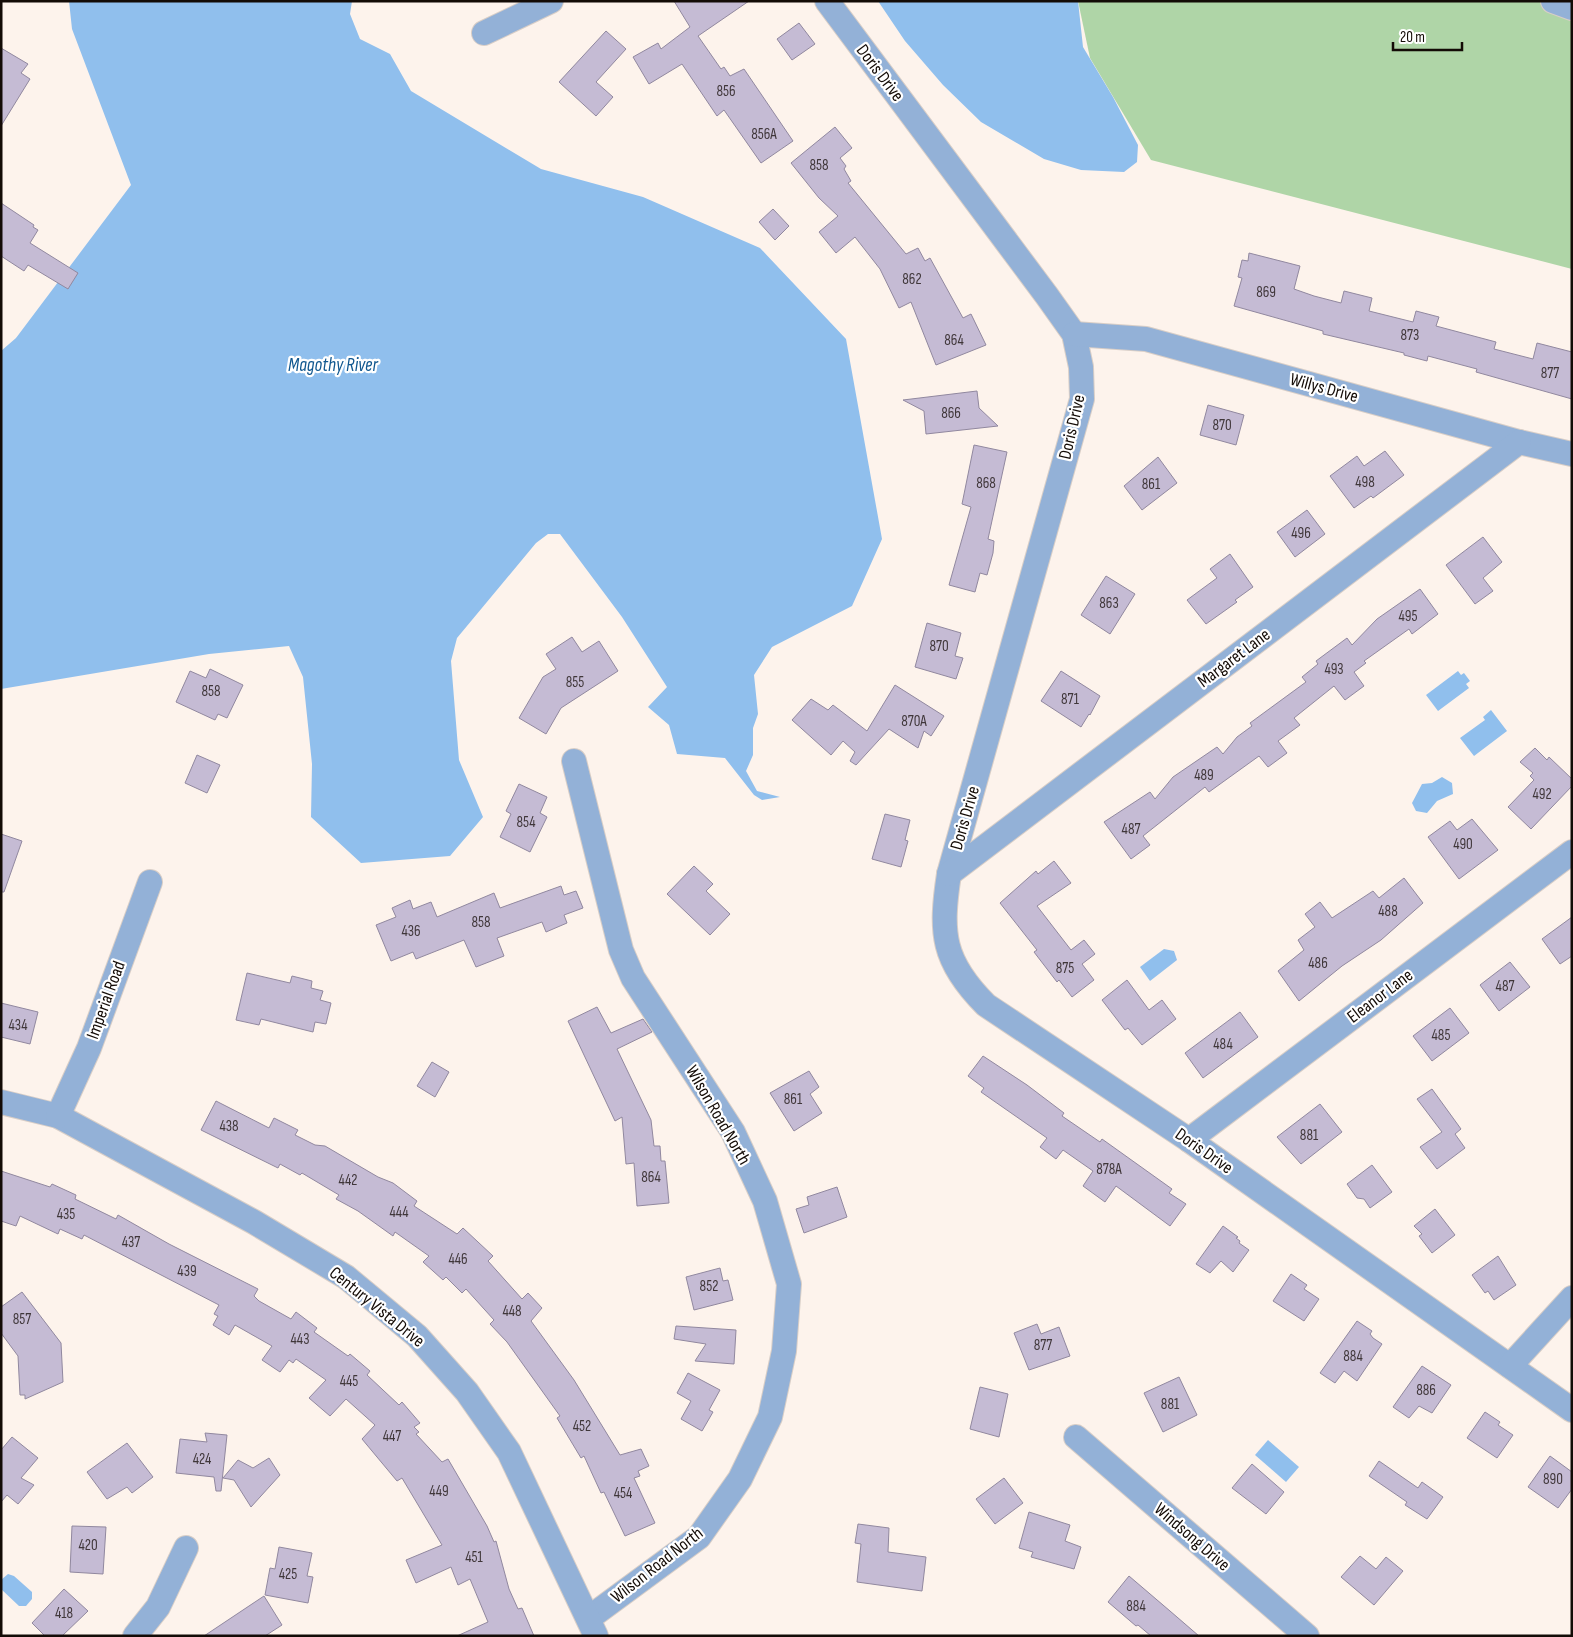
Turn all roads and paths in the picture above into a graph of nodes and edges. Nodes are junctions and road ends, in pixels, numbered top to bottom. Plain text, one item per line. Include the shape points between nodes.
1 (550, 1) edge
2 (827, 1) edge
3 (1553, 1) edge
4 (1572, 8) edge
5 (484, 32) dead end
6 (1074, 334) junction
7 (1520, 442) junction
8 (1572, 454) edge
9 (574, 761) dead end
10 (1572, 852) edge
11 (949, 874) junction
12 (150, 882) dead end
13 (1, 1102) edge
14 (58, 1116) junction
15 (1189, 1140) junction
16 (1572, 1298) edge
17 (1510, 1366) junction
18 (1572, 1410) edge
19 (1076, 1437) dead end
20 (186, 1548) dead end
21 (592, 1627) edge
22 (135, 1636) edge
23 (1307, 1636) edge

1 - 5 street
2 - 6 street, Doris Drive
3 - 4 street
6 - 7 street, Willys Drive via 1146,339
6 - 11 street, Doris Drive via 1081,367 1082,399
7 - 8 street, Willys Drive
7 - 11 street, Margaret Lane
9 - 21 street, Wilson Road North via 624,957 633,978 733,1132 765,1201 789,1284 784,1351 770,1417 740,1479 699,1536
10 - 15 street, Eleanor Lane
11 - 15 street, Doris Drive via 944,911 946,940 956,970 969,988 986,1005
12 - 14 street, Imperial Road via 89,1048
13 - 14 street, Century Vista Drive
14 - 21 street, Century Vista Drive via 254,1222 346,1277 417,1336 466,1392 509,1452
15 - 17 street, Doris Drive
16 - 17 street
17 - 18 street, Doris Drive
19 - 23 street, Windsong Drive
20 - 22 street via 158,1607

